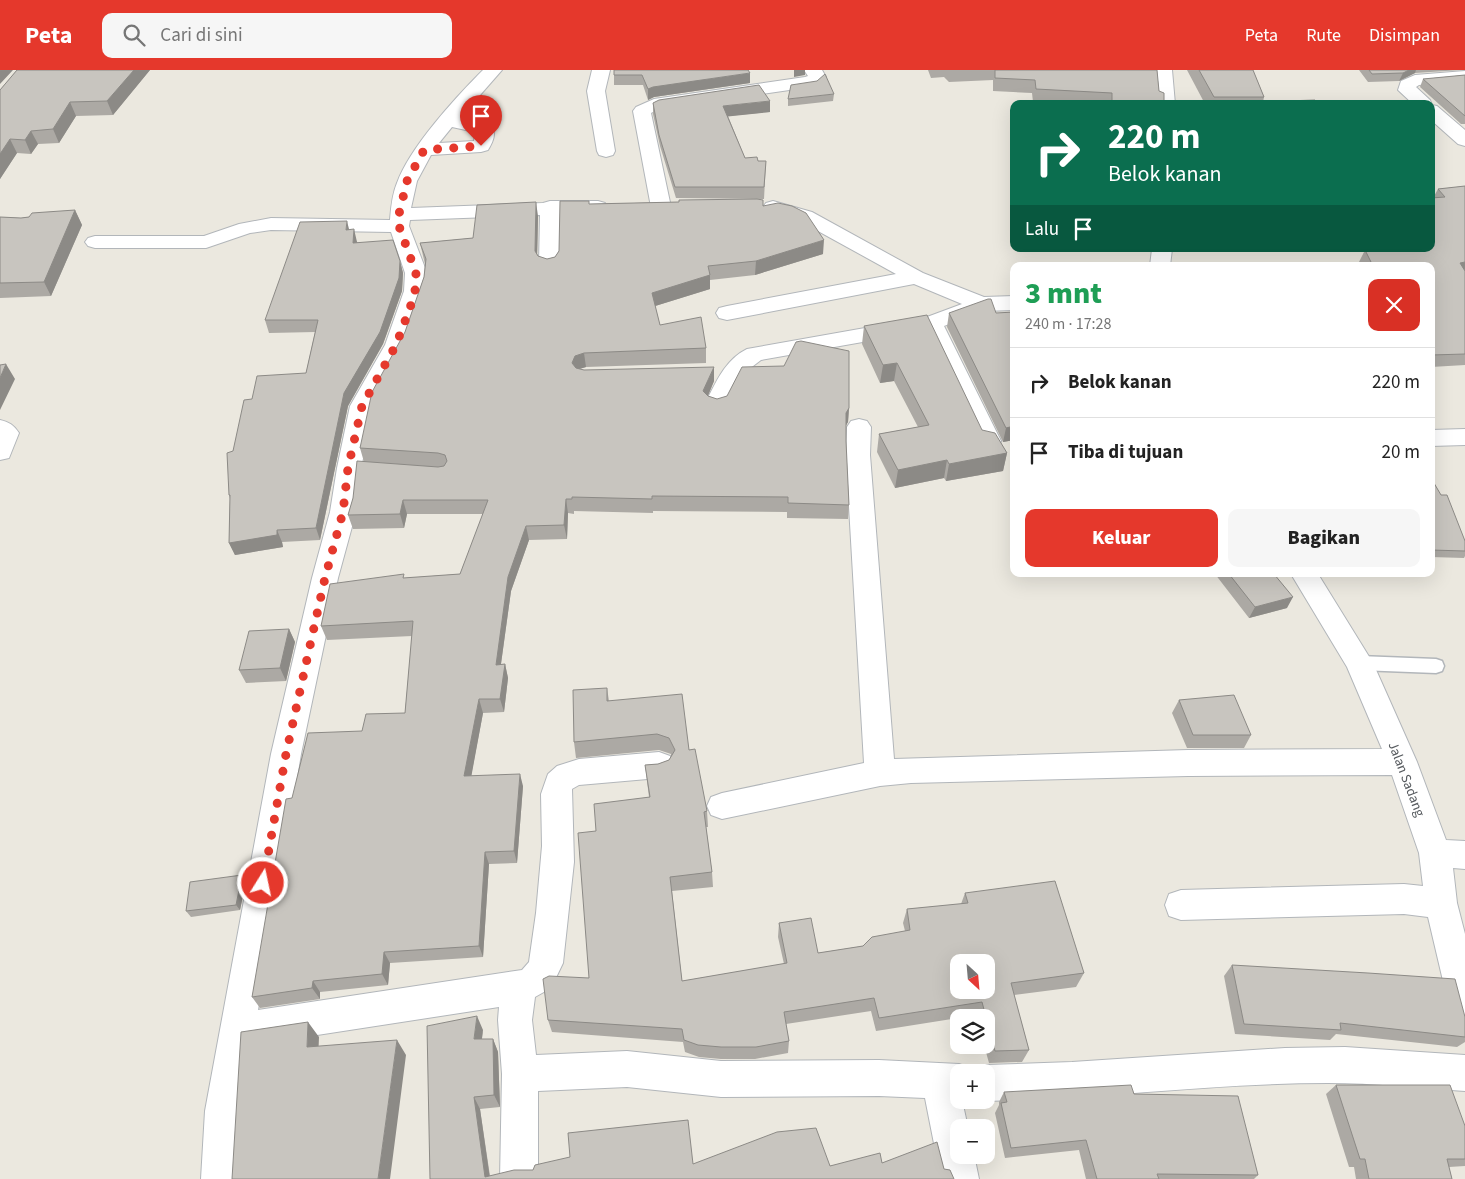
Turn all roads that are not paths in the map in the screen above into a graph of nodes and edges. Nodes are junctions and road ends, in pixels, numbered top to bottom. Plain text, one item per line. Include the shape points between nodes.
1 (493, 70) edge
2 (601, 70) edge
3 (812, 70) edge
4 (1163, 70) edge
5 (1465, 76) edge
6 (1166, 100) edge
7 (1419, 100) edge
8 (1435, 113) edge
9 (447, 121) junction
10 (1463, 136) edge
11 (424, 150) junction
12 (606, 150) dead end
13 (756, 205) edge
14 (661, 206) edge
15 (550, 207) junction
16 (615, 207) edge
17 (399, 220) junction
18 (96, 242) dead end
19 (549, 265) edge
20 (916, 277) junction
21 (1010, 303) edge
22 (980, 304) junction
23 (727, 313) dead end
24 (932, 323) junction
25 (717, 404) edge
26 (859, 427) dead end
27 (0, 428) edge
28 (1435, 437) edge
29 (1465, 437) edge
30 (988, 441) edge
31 (0, 452) edge
32 (1306, 577) edge
33 (1359, 663) junction
34 (1436, 666) dead end
35 (1402, 762) junction
36 (659, 765) edge
37 (880, 773) junction
38 (722, 806) dead end
39 (1434, 853) junction
40 (1465, 855) edge
41 (1441, 903) junction
42 (1181, 905) dead end
43 (519, 988) junction
44 (1465, 1002) edge
45 (236, 1030) junction
46 (520, 1074) junction
47 (1465, 1074) edge
48 (949, 1082) edge
49 (995, 1083) edge
50 (220, 1179) edge
51 (519, 1179) edge
52 (960, 1179) edge

1 - 9 street
2 - 12 street via 596,92
3 - 14 street via 817,77 810,82 654,104 642,111
4 - 6 street
5 - 7 street via 1415,80 1406,85 1407,90
8 - 10 street
9 - 11 street
9 - 11 street via 484,128 485,138 481,146
11 - 17 street via 407,181
13 - 20 street via 798,213
15 - 16 street
15 - 17 street
15 - 19 street
17 - 18 street via 285,215 206,242
17 - 45 street via 416,273 415,291 396,345 362,406 358,469 325,578 286,754
20 - 22 street
20 - 23 street
21 - 22 street
22 - 24 street
24 - 25 street via 755,354 722,372
24 - 30 street
26 - 37 street via 858,455
27 - 31 street via 7,433
28 - 29 street
32 - 33 street, Jalan Sadang
33 - 34 lane
33 - 35 street, Jalan Sadang
35 - 37 street via 975,767
35 - 39 street, Jalan Sadang
36 - 43 street via 578,772 566,776 559,783 556,886 546,963 536,981
37 - 38 street
39 - 40 street
39 - 41 street, Jalan Sadang
41 - 42 street via 1404,899
41 - 44 street, Jalan Sadang
43 - 45 street
43 - 46 street via 515,1020
45 - 50 street via 224,1111
46 - 48 street via 627,1069 721,1079 879,1078
46 - 51 street
47 - 49 street via 1329,1065
48 - 52 street

